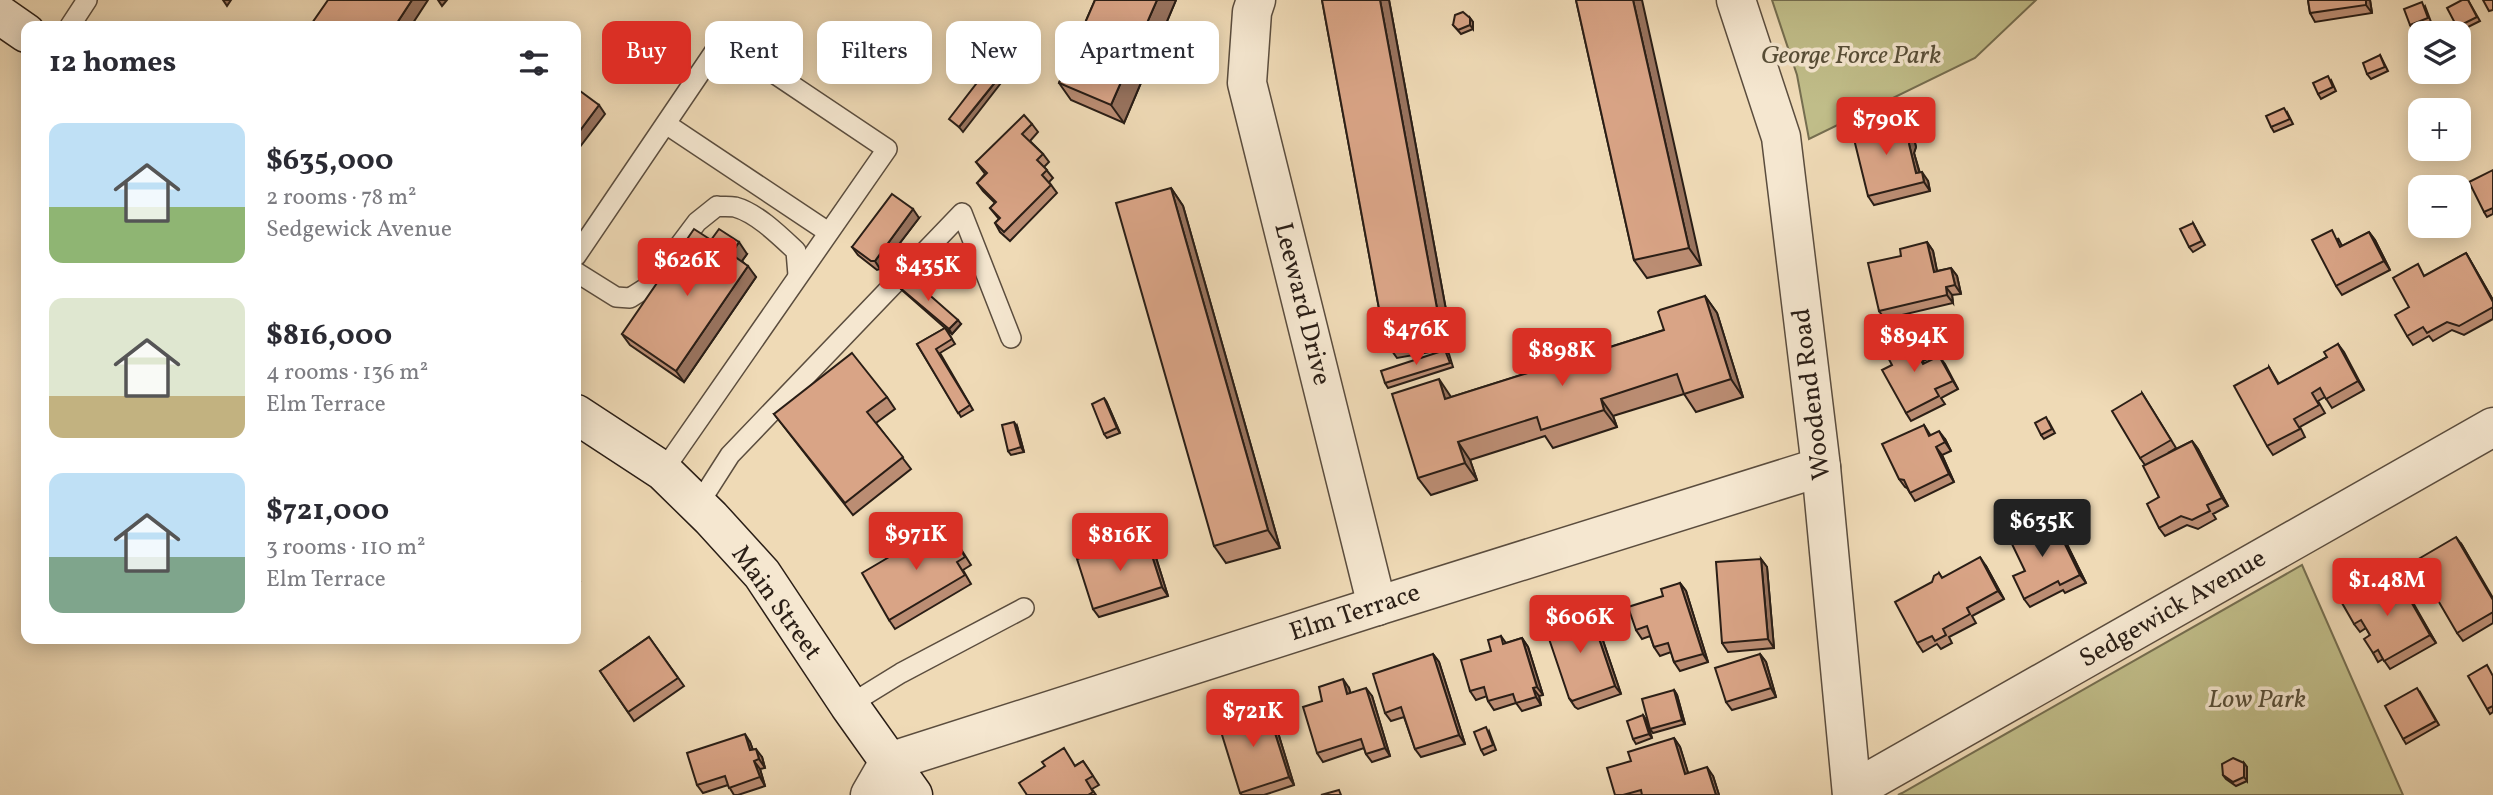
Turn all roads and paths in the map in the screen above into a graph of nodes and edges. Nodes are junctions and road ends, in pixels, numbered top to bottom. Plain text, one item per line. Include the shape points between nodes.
1 (87, 0) edge
2 (1256, 0) edge
3 (1736, 0) edge
4 (0, 15) edge
5 (74, 21) edge
6 (21, 30) edge
7 (666, 124) junction
8 (828, 232) junction
9 (581, 249) edge
10 (581, 275) edge
11 (798, 275) junction
12 (1011, 338) dead end
13 (581, 417) edge
14 (2493, 427) edge
15 (1821, 467) junction
16 (663, 471) junction
17 (698, 505) junction
18 (1377, 606) junction
19 (1024, 608) dead end
20 (849, 705) junction
21 (889, 762) junction
22 (1852, 793) edge
23 (870, 795) edge
24 (913, 795) edge

1 - 5 lane
2 - 18 street, Leeward Drive via 1247,83
3 - 15 street, Woodend Road via 1781,137
4 - 6 street
7 - 8 lane
7 - 8 lane via 723,39 887,149
7 - 9 lane
8 - 11 lane
10 - 11 lane via 616,297 630,298 649,286 697,222 717,206 735,207 783,238 796,251
11 - 16 lane
12 - 17 lane via 961,213 730,455
13 - 16 street, Main Street
14 - 22 street, Sedgewick Avenue
15 - 18 street, Elm Terrace
15 - 22 street, Woodend Road
16 - 17 street, Main Street
17 - 20 street, Main Street via 762,574
18 - 21 street, Elm Terrace
19 - 20 lane
20 - 21 street, Main Street
21 - 23 street
21 - 24 street, Main Street

